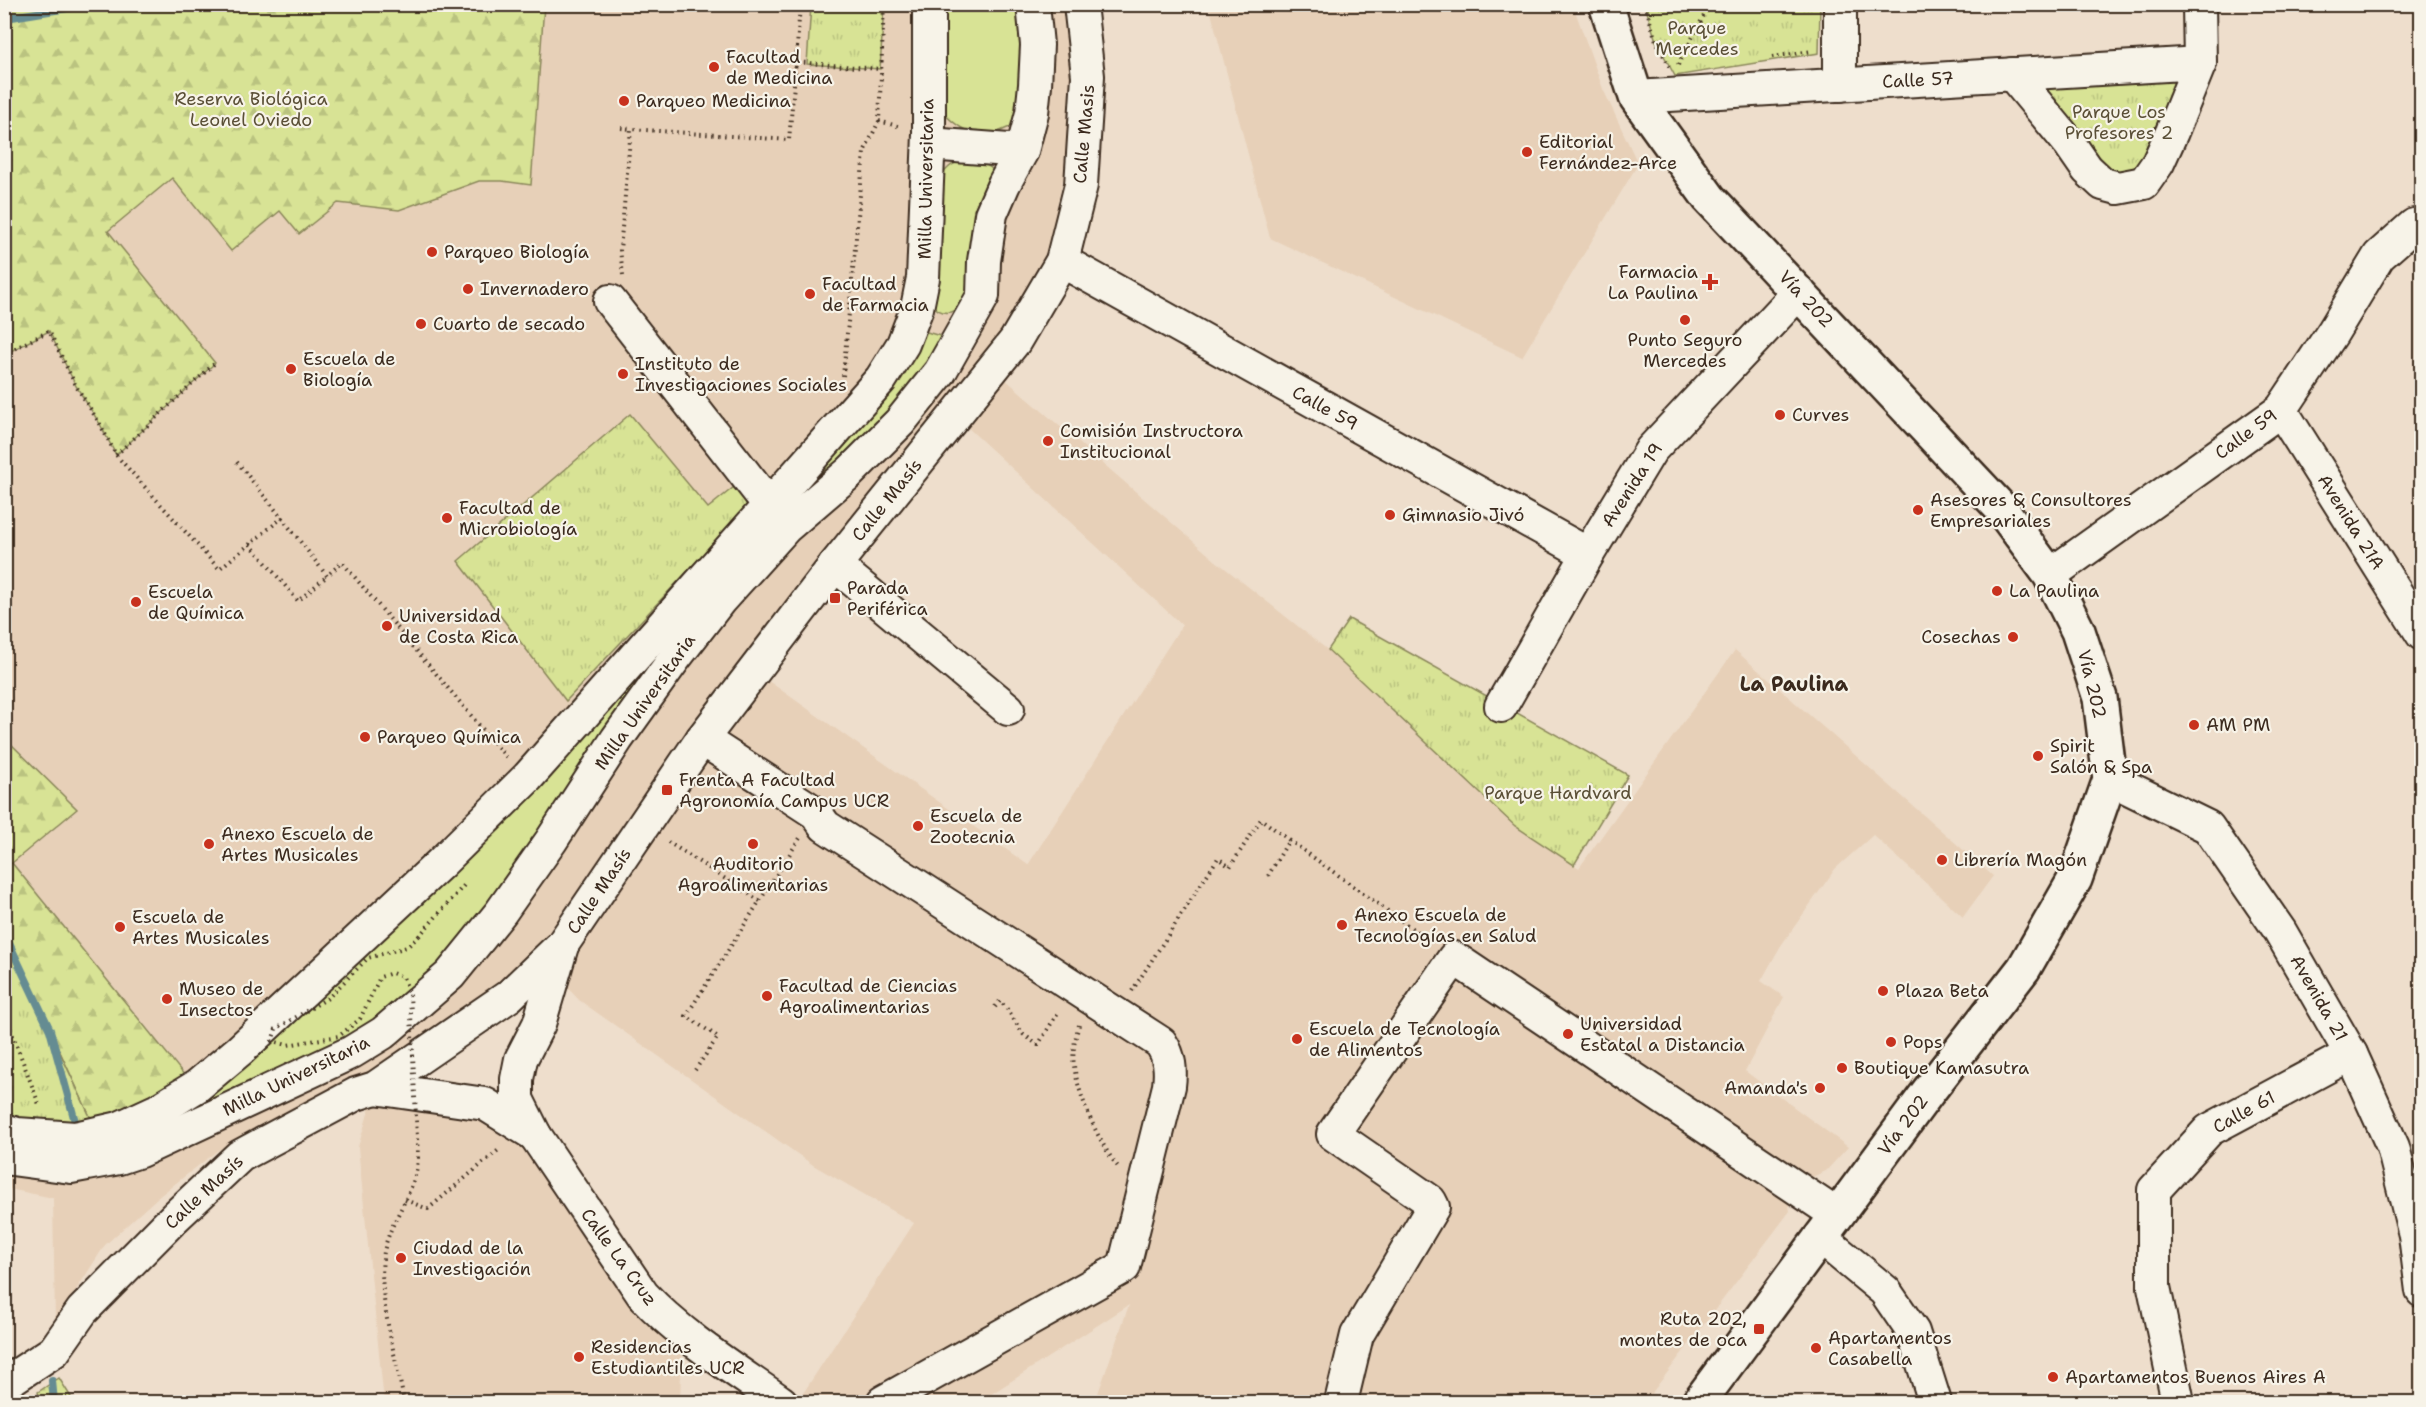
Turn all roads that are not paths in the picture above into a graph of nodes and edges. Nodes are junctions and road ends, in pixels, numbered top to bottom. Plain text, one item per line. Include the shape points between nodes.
1 (929, 4) edge
2 (1034, 4) edge
3 (1080, 4) edge
4 (1606, 4) edge
5 (1839, 4) edge
6 (2199, 4) edge
7 (2200, 63) junction
8 (2012, 74) junction
9 (1840, 85) junction
10 (1636, 97) junction
11 (929, 144) junction
12 (1022, 151) junction
13 (2421, 224) edge
14 (1062, 261) junction
15 (1799, 291) junction
16 (618, 293) road end
17 (917, 308) junction
18 (964, 328) junction
19 (2281, 410) junction
20 (778, 515) junction
21 (1588, 554) junction
22 (835, 565) junction
23 (2050, 575) junction
24 (2421, 634) edge
25 (1501, 706) dead end
26 (1008, 710) dead end
27 (702, 738) junction
28 (2110, 779) junction
29 (562, 945) junction
30 (2351, 1054) junction
31 (375, 1088) junction
32 (4, 1130) edge
33 (530, 1131) junction
34 (4, 1158) edge
35 (1829, 1226) junction
36 (2421, 1291) edge
37 (4, 1384) edge
38 (781, 1402) edge
39 (883, 1402) edge
40 (1341, 1402) edge
41 (1699, 1402) edge
42 (1935, 1402) edge
43 (2178, 1402) edge

1 - 11 street, Milla Universitaria
2 - 12 street, Milla Universitaria via 1035,86
3 - 14 street, Calle Masis via 1088,76 1081,186
4 - 10 main road, Vía 202
5 - 9 street
6 - 7 street
7 - 8 street, Calle 57
7 - 8 street via 2158,163 2144,183 2118,188 2103,184 2087,169
8 - 9 street, Calle 57
9 - 10 street, Calle 57
10 - 15 main road, Vía 202 via 1709,198
11 - 12 street
11 - 17 street, Milla Universitaria via 923,278
12 - 18 street, Milla Universitaria via 991,214 983,296
13 - 19 street, Calle 59 via 2414,225 2379,256
14 - 21 street, Calle 59
14 - 22 street, Calle Masís via 1015,341
15 - 21 street, Avenida 19 via 1651,450
15 - 23 main road, Vía 202 via 2000,506
16 - 20 street
17 - 18 street via 932,323
17 - 20 street, Milla Universitaria via 903,344 881,379
18 - 20 street, Milla Universitaria via 940,372 900,422 849,473
19 - 23 street, Calle 59
19 - 24 street, Avenida 21A
20 - 32 street, Milla Universitaria via 441,863 197,1086 119,1128 75,1138
20 - 34 street, Milla Universitaria via 475,945 450,975 383,1033 312,1072 141,1151 71,1167
21 - 25 street, Avenida 19
22 - 26 street
22 - 27 street, Calle Masís
23 - 28 main road, Vía 202 via 2078,631 2100,698
27 - 29 street, Calle Masís
27 - 39 street via 816,813 825,826 1161,1043 1168,1054 1170,1086 1124,1267
28 - 30 street, Avenida 21 via 2208,827 2280,931
28 - 35 main road, Vía 202 via 2075,879 2024,968
29 - 31 street, Calle Masís via 509,996
29 - 33 street, Calle La Cruz via 539,1024 521,1059 517,1079 518,1099
30 - 36 street, Avenida 21 via 2393,1147 2415,1235
30 - 43 street, Calle 61 via 2209,1130 2154,1190 2154,1287
31 - 33 street, Calle La Cruz via 485,1104
31 - 37 street, Calle Masís via 356,1094 240,1156 82,1311 54,1351
33 - 38 street, Calle La Cruz via 643,1295 726,1364
35 - 40 street via 1454,958 1333,1134 1430,1201 1433,1207 1357,1335
35 - 41 main road, Vía 202
35 - 42 street via 1885,1291 1913,1332

